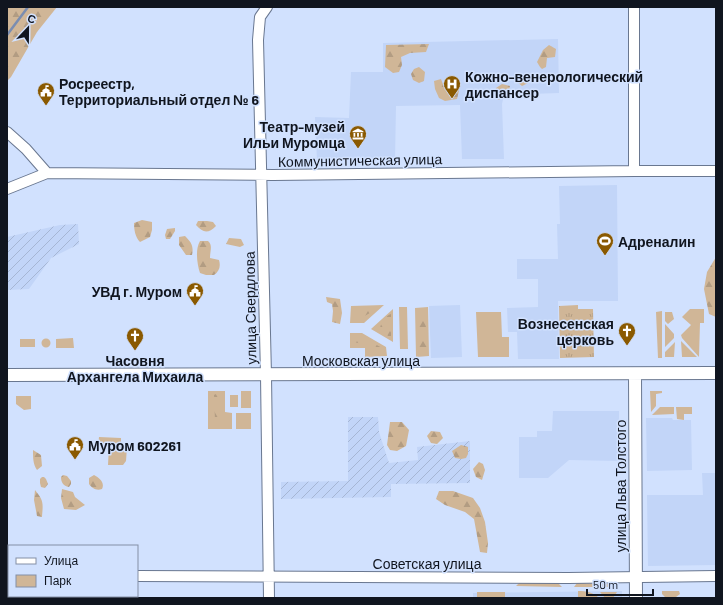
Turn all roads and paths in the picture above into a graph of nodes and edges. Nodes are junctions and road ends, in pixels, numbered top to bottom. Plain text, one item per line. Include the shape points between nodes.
1 (267, 7) edge
2 (634, 7) edge
3 (7, 132) edge
4 (634, 171) junction
5 (716, 171) edge
6 (47, 173) junction
7 (261, 175) junction
8 (7, 189) edge
9 (716, 373) edge
10 (635, 374) junction
11 (7, 375) edge
12 (266, 375) junction
13 (138, 576) edge
14 (716, 576) edge
15 (268, 577) junction
16 (636, 577) junction
17 (269, 598) edge
18 (636, 598) edge

1 - 7 street, улица Свердлова via 260,17 258,40
2 - 4 street
3 - 6 street
4 - 5 street, Коммунистическая улица
4 - 7 street, Коммунистическая улица
6 - 7 street, Коммунистическая улица
6 - 8 street, Коммунистическая улица
7 - 12 street, улица Свердлова
9 - 10 street, Московская улица
10 - 12 street, Московская улица
10 - 16 street, улица Льва Толстого
11 - 12 street, Московская улица
12 - 15 street, улица Свердлова
13 - 15 street, Советская улица
14 - 16 street, Советская улица
15 - 16 street, Советская улица
15 - 17 street, улица Свердлова
16 - 18 street, улица Льва Толстого

